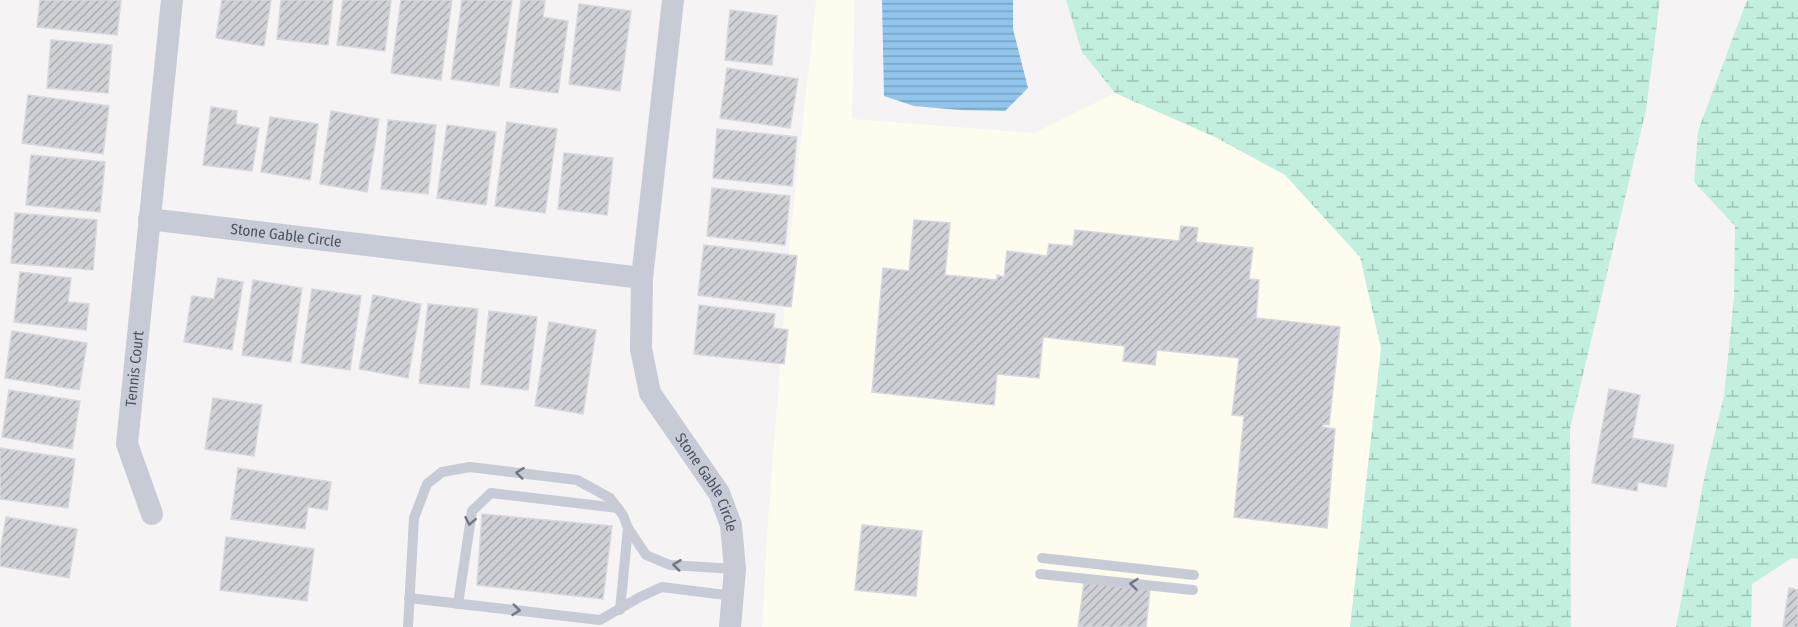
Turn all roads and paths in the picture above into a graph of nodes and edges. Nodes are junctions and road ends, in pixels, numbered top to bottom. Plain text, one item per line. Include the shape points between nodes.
1 (172, 0) edge
2 (673, 0) edge
3 (149, 219) junction
4 (642, 278) junction
5 (618, 508) junction
6 (152, 514) dead end
7 (628, 528) junction
8 (1042, 558) dead end
9 (735, 569) junction
10 (1040, 574) dead end
11 (1194, 575) dead end
12 (1193, 590) dead end
13 (733, 596) junction
14 (409, 598) junction
15 (458, 604) junction
16 (620, 610) junction
17 (408, 627) edge
18 (730, 627) edge

1 - 3 street
2 - 4 street, Stone Gable Circle
3 - 4 street, Stone Gable Circle
3 - 6 street, Tennis Court via 127,444
4 - 9 street, Stone Gable Circle via 641,349 650,393 719,493 730,525
5 - 7 lane
5 -> 14 lane via 610,498 577,480 470,467 442,472 427,484 414,518
5 -> 15 lane via 491,493 471,511
9 -> 7 lane via 670,565 646,555
7 - 16 lane
8 - 11 lane
9 - 13 street, Stone Gable Circle
12 -> 10 lane
13 - 16 lane via 662,587
13 - 18 street, Stone Gable Circle
14 - 15 lane
14 - 17 lane
15 -> 16 lane via 600,620

